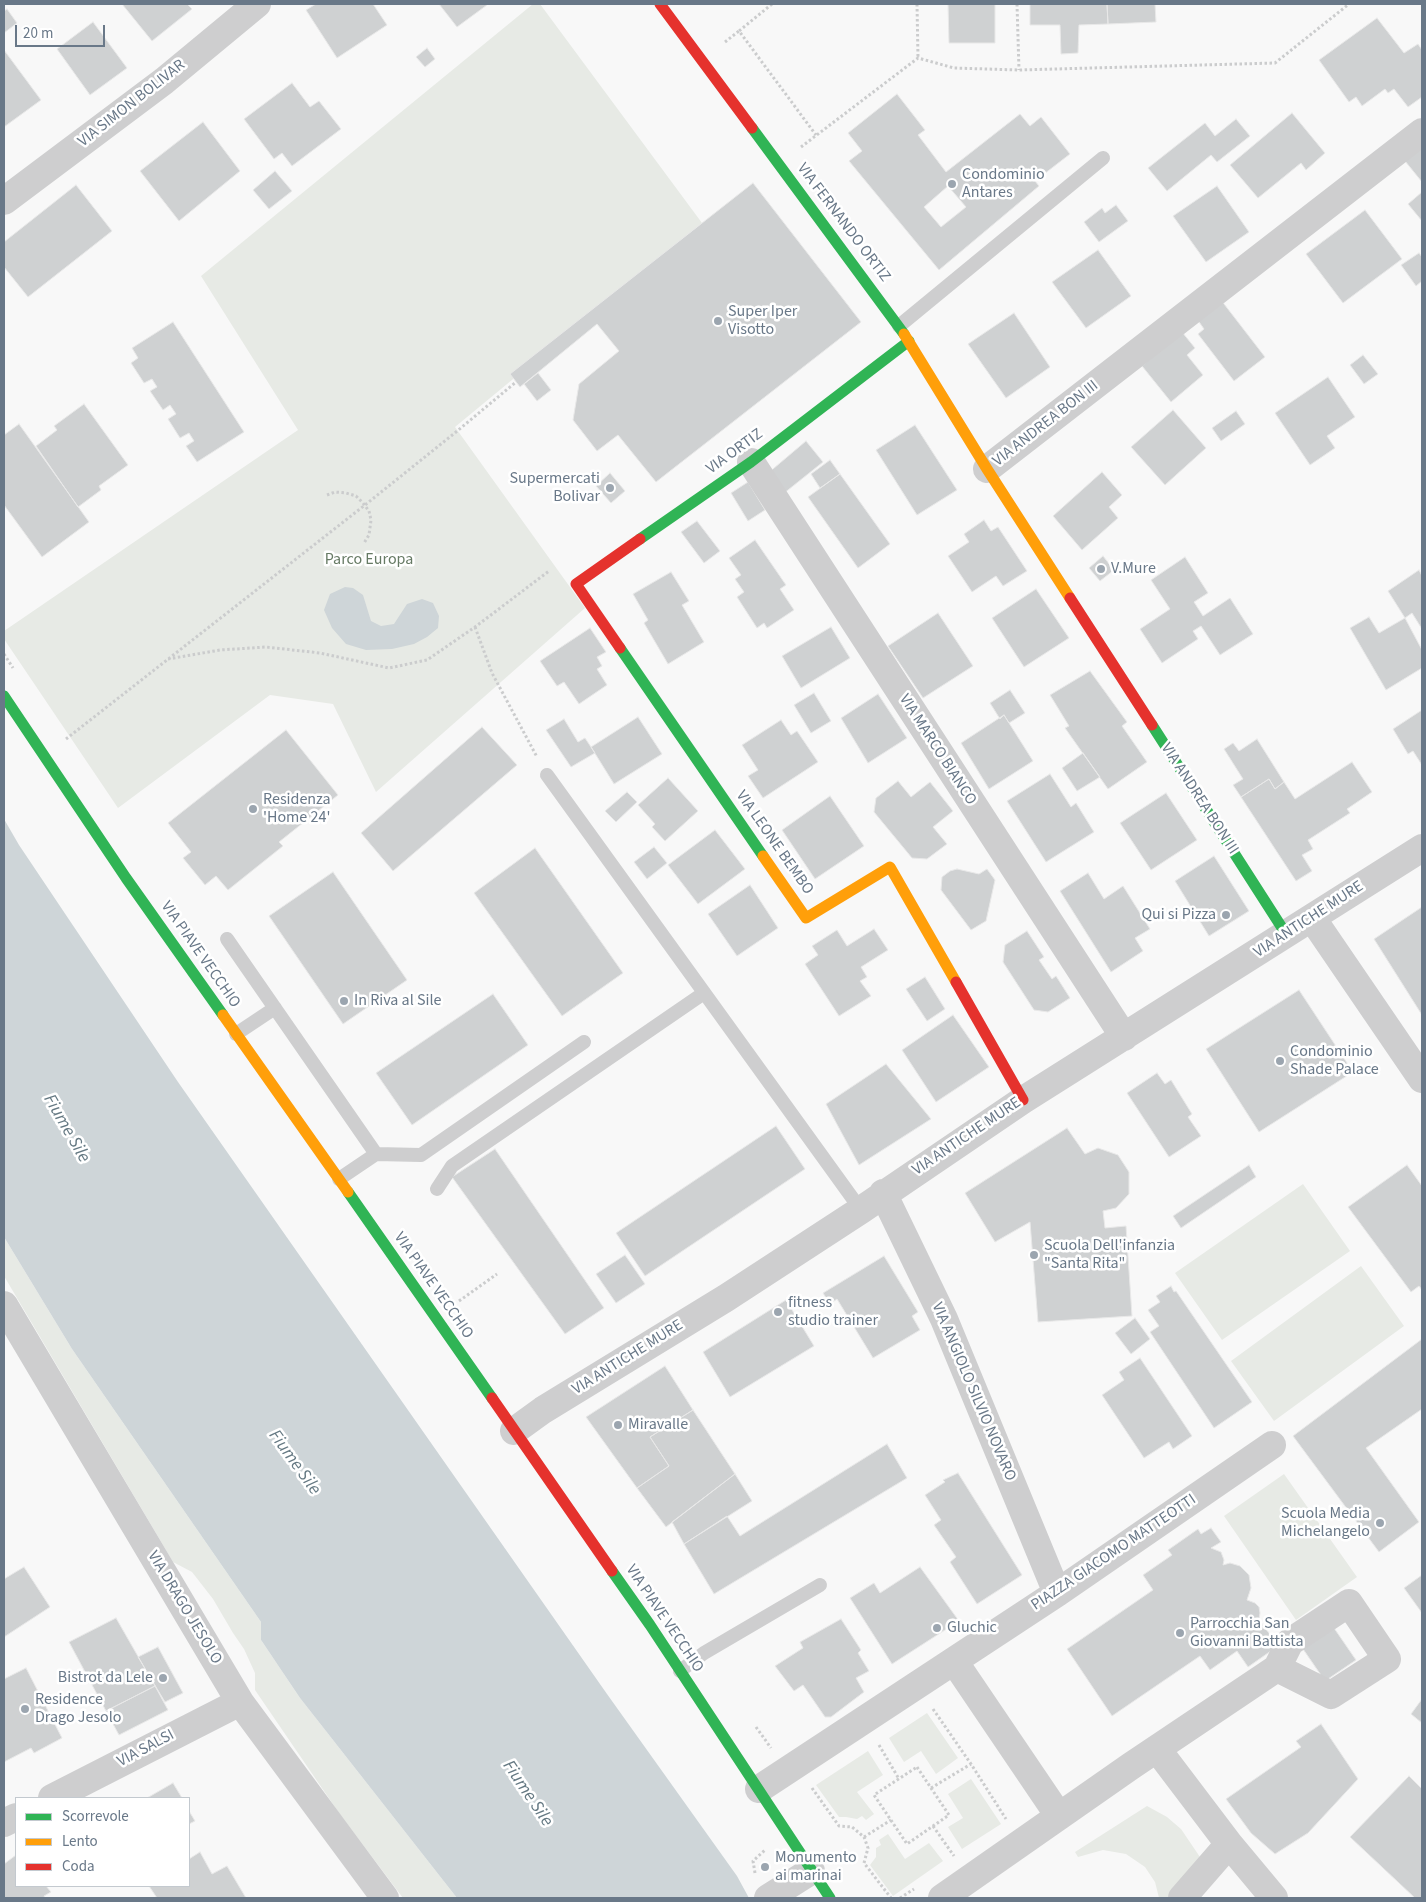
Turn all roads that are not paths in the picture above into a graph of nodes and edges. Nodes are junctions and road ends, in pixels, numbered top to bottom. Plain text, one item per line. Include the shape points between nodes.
1 (257, 4) edge
2 (660, 4) edge
3 (1422, 132) edge
4 (1103, 158) dead end
5 (4, 201) edge
6 (899, 326) junction
7 (909, 341) junction
8 (751, 462) junction
9 (988, 469) junction
10 (576, 584) joint
11 (4, 696) edge
12 (547, 775) road end
13 (1422, 848) edge
14 (1312, 918) junction
15 (1286, 934) junction
16 (227, 939) dead end
17 (704, 993) junction
18 (275, 1008) junction
19 (236, 1034) junction
20 (1124, 1037) junction
21 (584, 1042) dead end
22 (1422, 1079) edge
23 (1023, 1100) junction
24 (376, 1154) junction
25 (339, 1179) junction
26 (437, 1189) dead end
27 (883, 1194) junction
28 (861, 1210) junction
29 (4, 1305) edge
30 (514, 1431) junction
31 (1272, 1445) dead end
32 (820, 1586) dead end
33 (1057, 1593) junction
34 (954, 1661) junction
35 (1277, 1668) dead end
36 (680, 1671) junction
37 (240, 1702) junction
38 (1157, 1749) junction
39 (760, 1789) junction
40 (54, 1797) edge
41 (1059, 1816) junction
42 (1229, 1844) junction
43 (811, 1871) junction
44 (762, 1890) edge
45 (384, 1898) edge
46 (830, 1898) edge
47 (942, 1898) edge
48 (1182, 1898) edge
49 (1274, 1898) edge

1 - 5 street, VIA SIMON BOLIVAR via 164,81
2 - 6 street, VIA FERNANDO ORTIZ
3 - 9 street, VIA ANDREA BON III
4 - 6 lane
6 - 7 street, VIA FERNANDO ORTIZ
7 - 8 street, VIA ORTIZ
7 - 9 street, VIA FERNANDO ORTIZ
8 - 10 street, VIA ORTIZ
8 - 20 street, VIA MARCO BIANCO
9 - 15 street, VIA ANDREA BON III
10 - 23 street, VIA LEONE BEMBO via 806,918 890,867
11 - 19 street, VIA PIAVE VECCHIO
12 - 17 lane
13 - 14 street, VIA ANTICHE MURE
14 - 15 street, VIA ANTICHE MURE
14 - 22 street
15 - 20 street, VIA ANTICHE MURE
16 - 18 lane
17 - 26 lane via 452,1166
17 - 28 lane
18 - 19 lane
18 - 24 lane
19 - 25 street, VIA PIAVE VECCHIO
20 - 23 street, VIA ANTICHE MURE
21 - 24 lane via 421,1155
23 - 27 street, VIA ANTICHE MURE
24 - 25 lane
25 - 30 street, VIA PIAVE VECCHIO
27 - 28 street, VIA ANTICHE MURE
27 - 33 street, VIA ANGIOLO SILVIO NOVARO via 944,1319
28 - 30 street, VIA ANTICHE MURE
29 - 37 street, VIA DRAGO JESOLO
30 - 36 street, VIA PIAVE VECCHIO
31 - 33 street, PIAZZA GIACOMO MATTEOTTI
32 - 36 lane via 704,1653
33 - 34 street, PIAZZA GIACOMO MATTEOTTI
34 - 39 street, PIAZZA GIACOMO MATTEOTTI
34 - 41 street
35 - 38 street
36 - 39 street, VIA PIAVE VECCHIO
37 - 40 street, VIA SALSI
37 - 45 street, VIA DRAGO JESOLO
38 - 41 street
38 - 42 street
39 - 43 street, VIA PIAVE VECCHIO
41 - 47 street
42 - 48 street
42 - 49 street
43 - 44 street
43 - 46 street, VIA PIAVE VECCHIO

